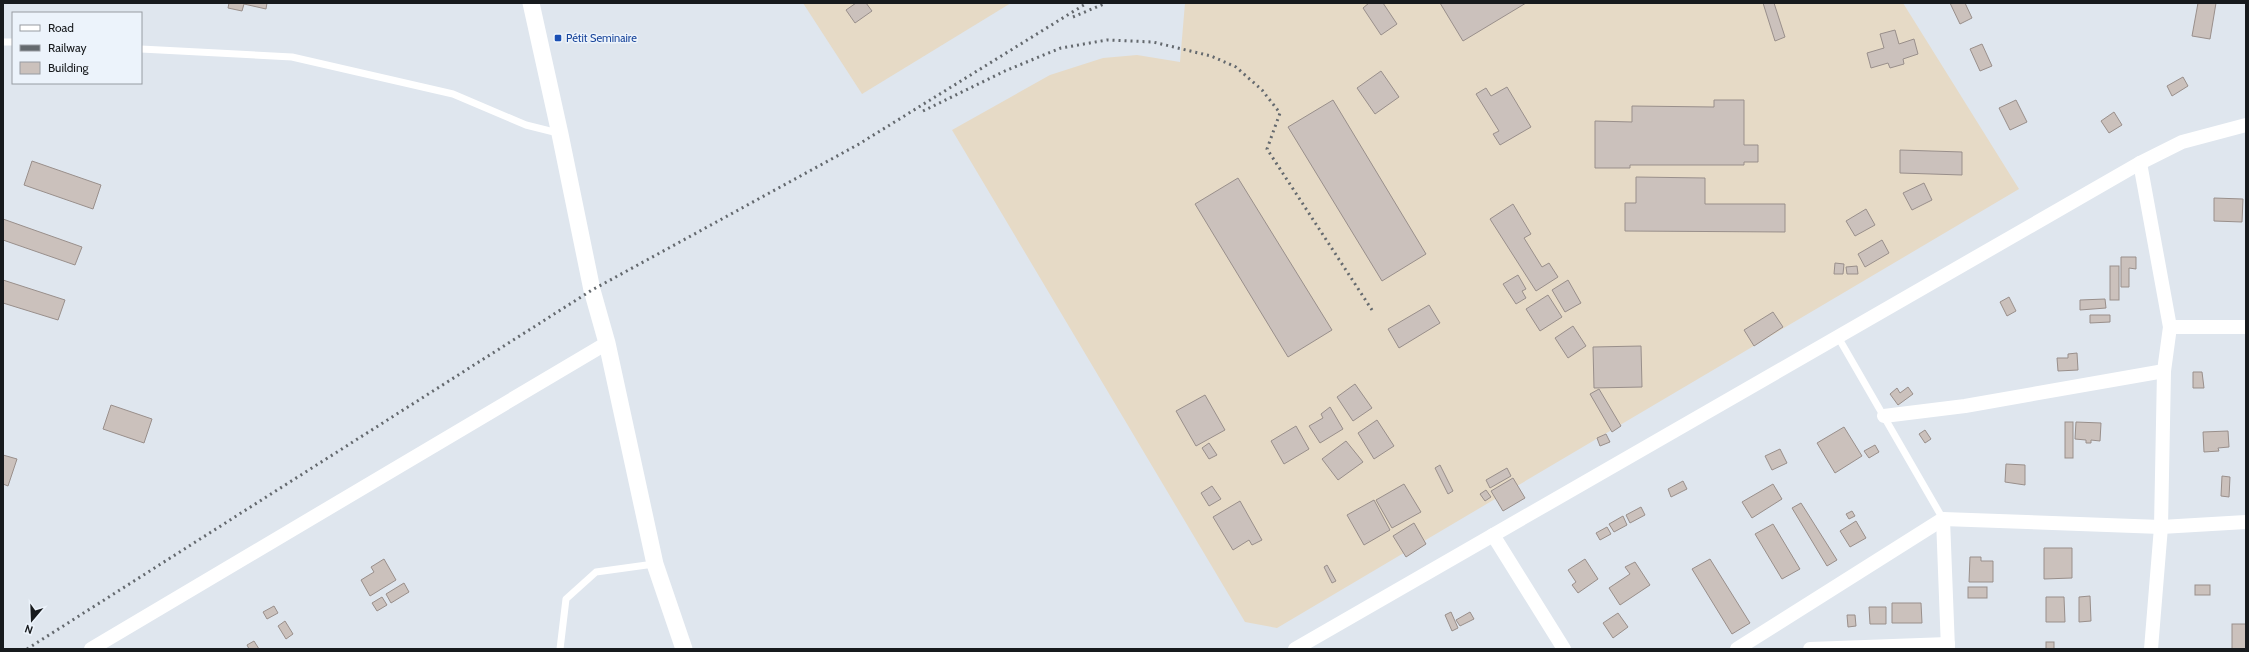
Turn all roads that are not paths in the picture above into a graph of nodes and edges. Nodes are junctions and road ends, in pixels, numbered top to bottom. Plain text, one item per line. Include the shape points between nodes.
1 (530, 3) edge
2 (142, 49) edge
3 (2246, 125) edge
4 (560, 134) junction
5 (2140, 163) junction
6 (2170, 327) junction
7 (2246, 327) edge
8 (1838, 337) junction
9 (607, 343) junction
10 (2164, 371) junction
11 (1884, 416) junction
12 (1943, 518) junction
13 (2246, 522) edge
14 (2161, 527) junction
15 (1493, 535) junction
16 (655, 564) junction
17 (1948, 646) edge
18 (91, 649) edge
19 (560, 649) edge
20 (684, 649) edge
21 (1295, 649) edge
22 (1564, 649) edge
23 (1737, 649) edge
24 (1810, 649) edge
25 (2151, 649) edge

1 - 4 street
2 - 4 lane via 292,57 453,94 526,125
3 - 5 street via 2182,142
4 - 9 street via 592,290
5 - 6 street
5 - 8 street
6 - 7 street
6 - 10 street
8 - 11 lane
8 - 15 street
9 - 16 street
9 - 18 street
10 - 11 street via 1965,406
10 - 14 street
11 - 12 lane
12 - 14 street
12 - 17 street
12 - 23 street
13 - 14 street
14 - 25 street
15 - 21 street
15 - 22 street
16 - 19 lane via 596,572 566,599
16 - 20 street
17 - 24 street

